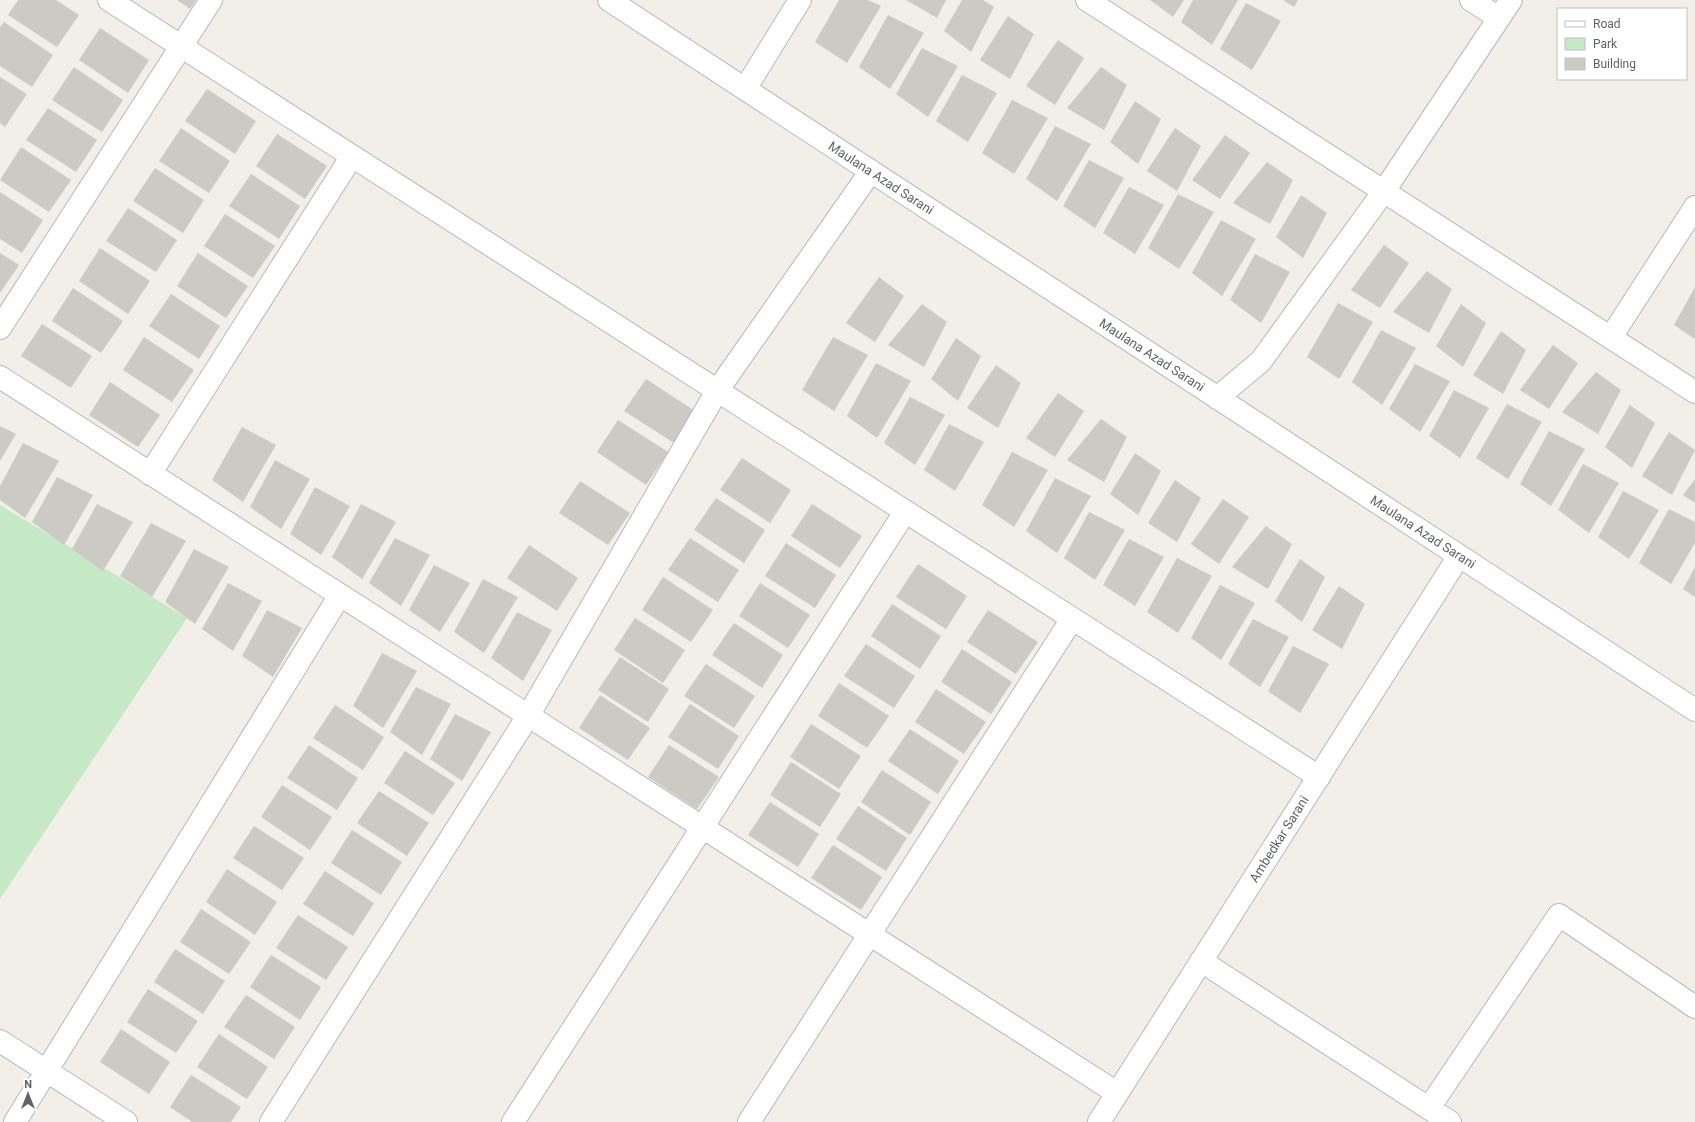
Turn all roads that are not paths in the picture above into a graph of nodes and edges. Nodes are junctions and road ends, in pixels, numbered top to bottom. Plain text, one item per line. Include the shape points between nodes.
1 (109, 0) edge
2 (211, 0) edge
3 (609, 0) edge
4 (800, 0) edge
5 (1087, 0) edge
6 (1471, 0) edge
7 (1511, 0) edge
8 (1499, 18) junction
9 (181, 46) junction
10 (745, 89) junction
11 (352, 156) junction
12 (871, 171) junction
13 (1384, 192) junction
14 (1695, 207) edge
15 (0, 328) edge
16 (1610, 337) junction
17 (0, 377) edge
18 (717, 391) junction
19 (1695, 392) edge
20 (1217, 398) junction
21 (150, 474) junction
22 (905, 512) junction
23 (1459, 556) junction
24 (340, 596) junction
25 (1072, 619) junction
26 (1695, 710) edge
27 (528, 716) junction
28 (1319, 777) junction
29 (702, 828) junction
30 (869, 935) junction
31 (1201, 961) junction
32 (1695, 1007) edge
33 (0, 1041) edge
34 (47, 1071) junction
35 (1117, 1093) junction
36 (1429, 1108) junction
37 (14, 1122) edge
38 (126, 1122) edge
39 (271, 1122) edge
40 (513, 1122) edge
41 (749, 1122) edge
42 (1099, 1122) edge
43 (1450, 1122) edge

1 - 9 street
2 - 9 street
3 - 10 street, Maulana Azad Sarani
4 - 10 street
5 - 13 street
6 - 8 street
7 - 8 street
8 - 13 street
9 - 11 street
9 - 15 street
10 - 12 street, Maulana Azad Sarani
11 - 18 street
11 - 21 street
12 - 18 street
12 - 20 street, Maulana Azad Sarani
13 - 16 street
13 - 20 street via 1261,361
14 - 16 street
16 - 19 street
17 - 21 street
18 - 22 street
18 - 27 street
20 - 23 street, Maulana Azad Sarani
21 - 24 street
22 - 25 street
22 - 29 street
23 - 26 street, Maulana Azad Sarani
23 - 28 street, Ambedkar Sarani
24 - 27 street
24 - 34 street
25 - 28 street
25 - 30 street
27 - 29 street
27 - 39 street
28 - 31 street, Ambedkar Sarani
29 - 30 street
29 - 40 street
30 - 35 street
30 - 41 street
31 - 35 street, Ambedkar Sarani
31 - 36 street
32 - 36 street via 1559,916
33 - 34 street
34 - 37 street
34 - 38 street
35 - 42 street, Ambedkar Sarani
36 - 43 street

